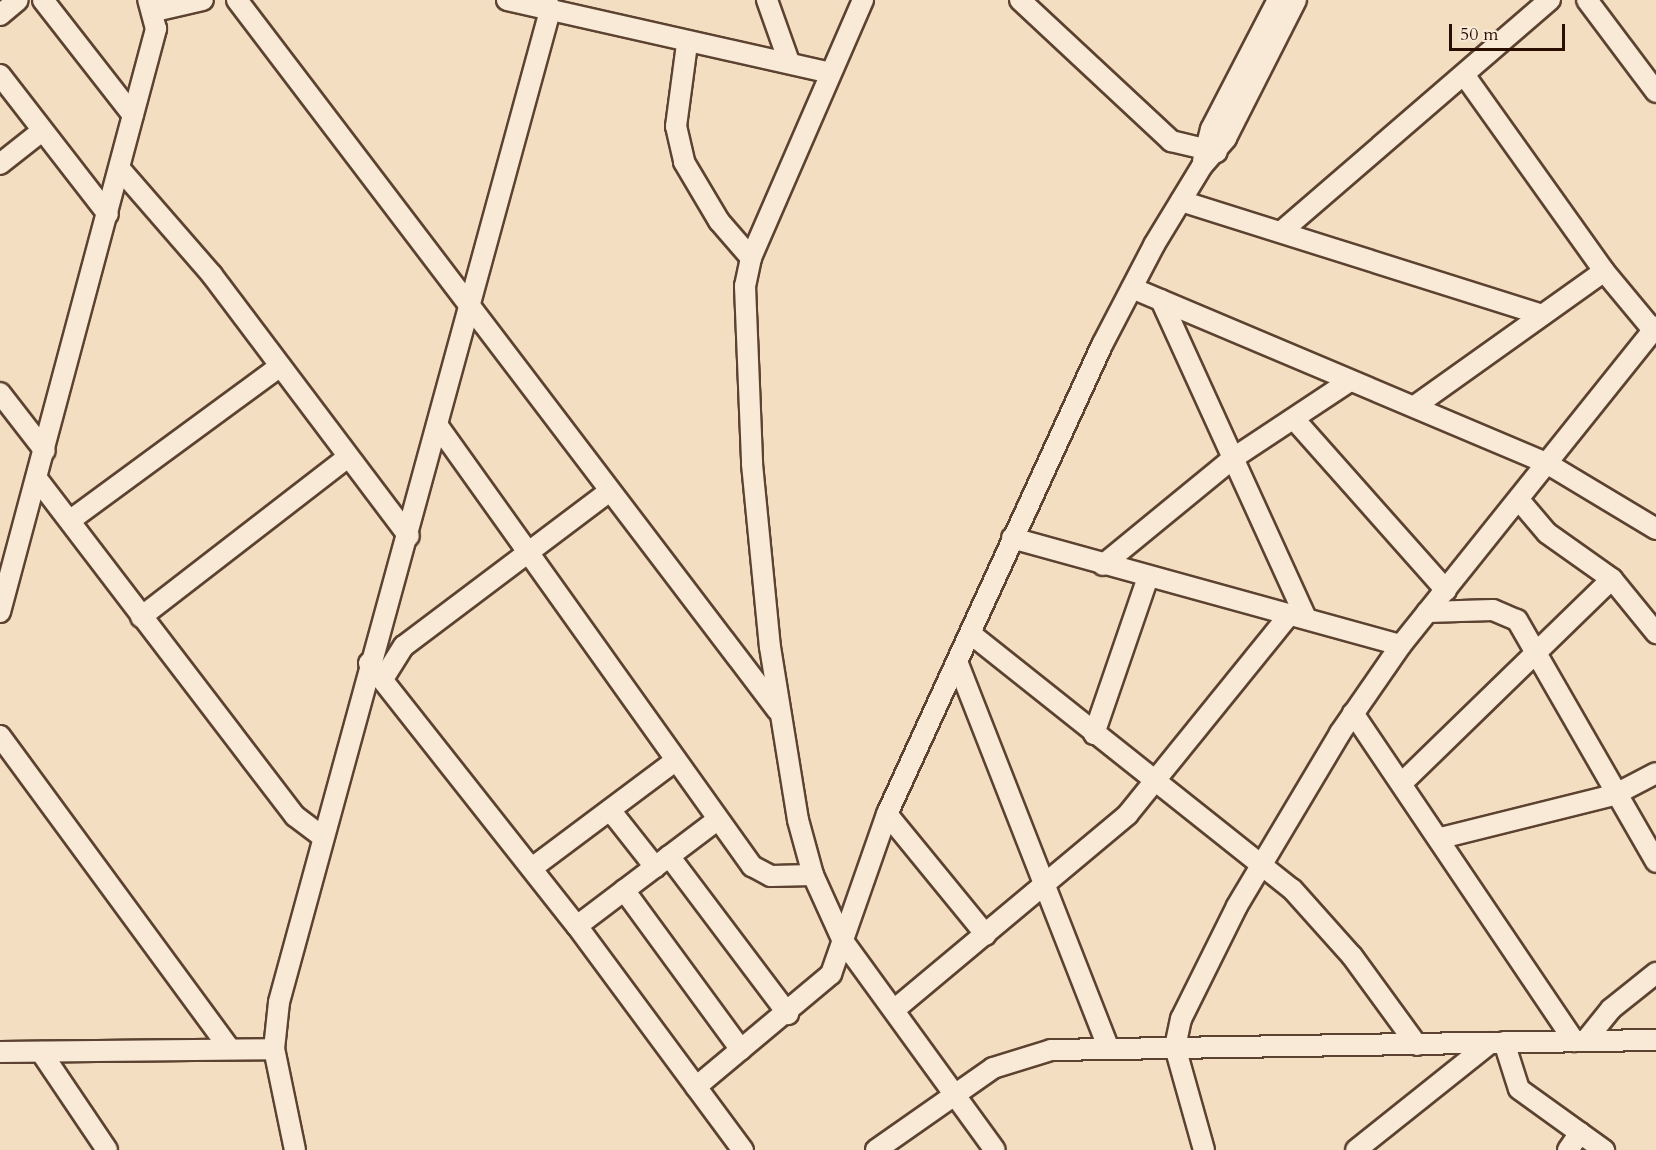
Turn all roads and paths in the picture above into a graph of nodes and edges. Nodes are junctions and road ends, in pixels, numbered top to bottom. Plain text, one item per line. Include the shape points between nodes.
1 (18, 0) edge
2 (43, 0) edge
3 (202, 0) edge
4 (237, 0) edge
5 (507, 0) edge
6 (767, 0) edge
7 (863, 0) edge
8 (1020, 0) edge
9 (1278, 0) edge
10 (1296, 0) edge
11 (1550, 0) edge
12 (1587, 0) edge
13 (152, 5) edge
14 (549, 5) edge
15 (0, 15) edge
16 (687, 44) junction
17 (788, 59) junction
18 (830, 73) junction
19 (0, 75) edge
20 (1465, 76) junction
21 (1656, 92) edge
22 (134, 116) junction
23 (42, 131) junction
24 (1208, 156) junction
25 (0, 164) edge
26 (120, 170) junction
27 (1181, 201) junction
28 (108, 214) junction
29 (1282, 231) junction
30 (751, 258) junction
31 (1604, 271) junction
32 (1132, 288) junction
33 (1161, 300) junction
34 (471, 309) junction
35 (1542, 315) junction
36 (1655, 328) edge
37 (279, 367) junction
38 (1350, 381) junction
39 (0, 393) edge
40 (1415, 406) junction
41 (1294, 419) junction
42 (438, 426) junction
43 (45, 451) junction
44 (347, 458) junction
45 (1232, 459) junction
46 (1548, 464) junction
47 (38, 480) junction
48 (608, 492) junction
49 (1519, 500) junction
50 (72, 519) junction
51 (1656, 529) edge
52 (409, 536) junction
53 (1012, 538) junction
54 (529, 552) junction
55 (1103, 565) junction
56 (1148, 577) junction
57 (1612, 579) junction
58 (1446, 590) junction
59 (0, 612) edge
60 (1427, 612) junction
61 (1298, 615) junction
62 (141, 617) junction
63 (1656, 633) edge
64 (971, 634) junction
65 (1401, 645) junction
66 (1532, 652) junction
67 (369, 663) junction
68 (958, 664) junction
69 (383, 679) junction
70 (780, 713) junction
71 (1353, 713) junction
72 (1094, 734) junction
73 (0, 736) edge
74 (675, 761) junction
75 (1656, 773) edge
76 (1155, 782) junction
77 (1402, 783) junction
78 (1614, 795) junction
79 (610, 810) junction
80 (887, 813) junction
81 (717, 820) junction
82 (322, 836) junction
83 (1441, 837) junction
84 (662, 862) junction
85 (1656, 862) edge
86 (1262, 864) junction
87 (532, 867) junction
88 (813, 875) junction
89 (1047, 886) junction
90 (624, 890) junction
91 (577, 926) junction
92 (986, 935) junction
93 (843, 941) junction
94 (1656, 973) edge
95 (894, 1010) junction
96 (788, 1014) junction
97 (1656, 1040) edge
98 (1580, 1041) junction
99 (1497, 1043) junction
100 (1108, 1046) junction
101 (1418, 1046) junction
102 (1175, 1047) junction
103 (229, 1048) junction
104 (274, 1048) junction
105 (741, 1050) junction
106 (0, 1052) edge
107 (41, 1052) junction
108 (696, 1087) junction
109 (955, 1091) junction
110 (1580, 1133) junction
111 (107, 1150) edge
112 (294, 1150) edge
113 (743, 1150) edge
114 (876, 1150) edge
115 (995, 1150) edge
116 (1204, 1150) edge
117 (1356, 1150) edge
118 (1568, 1150) edge
119 (1604, 1150) edge

1 - 15 street
2 - 22 street
3 - 13 street
4 - 34 street
5 - 14 street
6 - 17 street
7 - 18 street
8 - 24 street via 1171,141
9 - 24 street
10 - 24 street
11 - 20 street
12 - 21 street
13 - 22 street via 156,29
14 - 16 street
14 - 34 street
16 - 17 street
16 - 30 street via 676,126 684,162 719,221
17 - 18 street
18 - 30 street
19 - 23 street
20 - 29 street
20 - 31 street
22 - 26 street
23 - 25 street
23 - 28 street
24 - 27 street
26 - 28 street
26 - 37 street via 205,267
27 - 29 street
27 - 32 street
28 - 43 street
29 - 35 street
30 - 70 street via 745,286 752,464
31 - 35 street
31 - 36 street
32 - 33 street
32 - 53 street
33 - 38 street
33 - 45 street
34 - 42 street
34 - 48 street
35 - 40 street
36 - 46 street
37 - 44 street
37 - 50 street
38 - 40 street
38 - 41 street
39 - 43 street
40 - 46 street
41 - 45 street
41 - 58 street
42 - 52 street
42 - 54 street
43 - 47 street
44 - 52 street
44 - 62 street
45 - 55 street
45 - 61 street
46 - 49 street
46 - 51 street
47 - 50 street
47 - 59 street
48 - 54 street
48 - 70 street
49 - 57 street via 1547,533
49 - 58 street
50 - 62 street
52 - 67 street
53 - 55 street
53 - 64 street
54 - 69 street via 404,646
54 - 74 street
55 - 56 street
56 - 61 street
56 - 72 street
57 - 63 street
57 - 66 street
58 - 60 street
60 - 65 street
60 - 66 street via 1507,614 1517,620
61 - 65 street
61 - 76 street
62 - 82 street via 295,816
64 - 68 street
64 - 72 street
65 - 71 street
66 - 77 street
66 - 78 street
67 - 69 street
67 - 82 street
68 - 80 street
68 - 89 street
69 - 87 street
70 - 88 street
71 - 77 street
71 - 86 street
72 - 76 street
73 - 103 street
74 - 79 street
74 - 81 street
75 - 78 street
76 - 86 street
76 - 89 street via 1128,814
77 - 83 street
78 - 83 street
78 - 85 street
79 - 84 street
79 - 87 street
80 - 92 street
80 - 93 street
81 - 84 street
81 - 88 street via 761,873
82 - 104 street via 279,1002
83 - 98 street
84 - 90 street
84 - 96 street
86 - 101 street via 1352,956
86 - 102 street via 1186,1009
87 - 91 street
88 - 93 street
89 - 92 street
89 - 100 street
90 - 91 street
90 - 105 street
91 - 108 street
92 - 95 street
93 - 95 street
93 - 96 street via 826,982
94 - 98 street via 1611,1009
95 - 109 street
96 - 105 street
97 - 98 street
98 - 99 street
99 - 101 street
99 - 110 street via 1519,1089
99 - 117 street
100 - 102 street
100 - 109 street via 1023,1056
101 - 102 street
102 - 116 street
103 - 104 street
103 - 107 street
104 - 112 street
105 - 108 street
106 - 107 street
107 - 111 street
108 - 113 street
109 - 114 street
109 - 115 street
110 - 118 street
110 - 119 street

